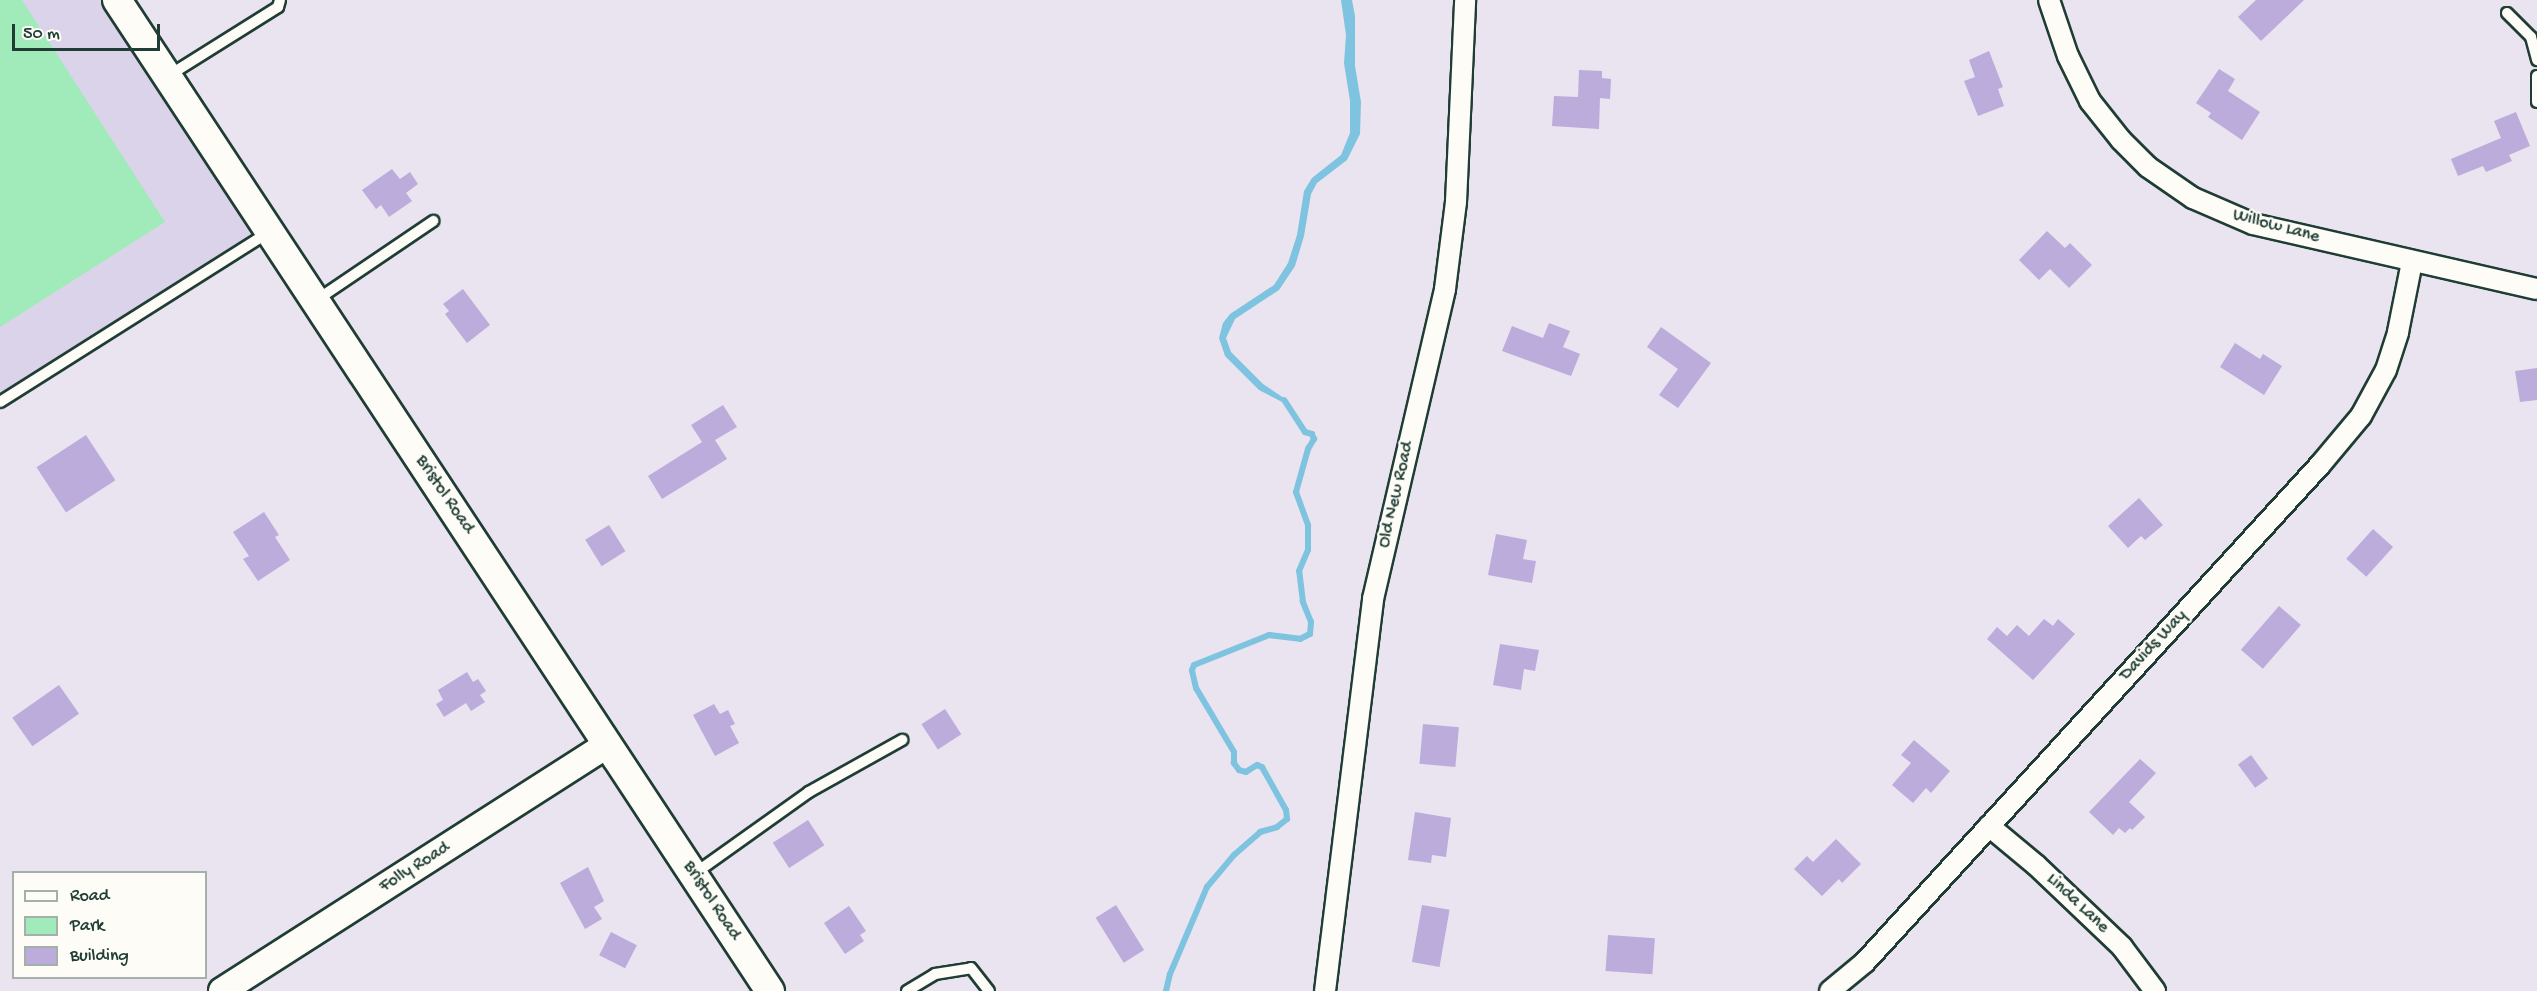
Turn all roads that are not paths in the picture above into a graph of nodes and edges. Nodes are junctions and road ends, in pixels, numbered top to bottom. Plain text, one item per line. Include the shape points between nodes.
1 (117, 0) edge
2 (280, 0) edge
3 (1465, 0) edge
4 (2049, 0) edge
5 (2507, 13) dead end
6 (2537, 60) edge
7 (2537, 76) edge
8 (167, 77) junction
9 (2537, 102) edge
10 (433, 221) dead end
11 (270, 232) junction
12 (2412, 261) junction
13 (2537, 289) edge
14 (315, 302) junction
15 (0, 402) edge
16 (902, 740) dead end
17 (608, 744) junction
18 (1989, 826) junction
19 (694, 874) junction
20 (222, 991) edge
21 (770, 991) edge
22 (908, 991) edge
23 (989, 991) edge
24 (1325, 991) edge
25 (1830, 991) edge
26 (2155, 991) edge

1 - 8 main road, Bristol Road
2 - 8 lane via 278,7
3 - 24 street, Old New Road via 1456,202 1446,278 1438,328 1373,599
4 - 12 street, Willow Lane via 2068,56 2090,101 2121,140 2165,180 2223,213 2253,224
5 - 6 lane via 2531,37
7 - 9 lane
8 - 11 main road, Bristol Road
10 - 14 lane
11 - 14 main road, Bristol Road
11 - 15 lane
12 - 13 street, Willow Lane
12 - 18 street, Davids Way via 2386,370 2361,416
14 - 17 main road, Bristol Road
16 - 19 lane via 809,792
17 - 19 main road, Bristol Road
17 - 20 street, Folly Road
18 - 25 street, Davids Way via 1865,962
18 - 26 street, Linda Lane via 2122,947
19 - 21 main road, Bristol Road
22 - 23 lane via 935,974 971,968

